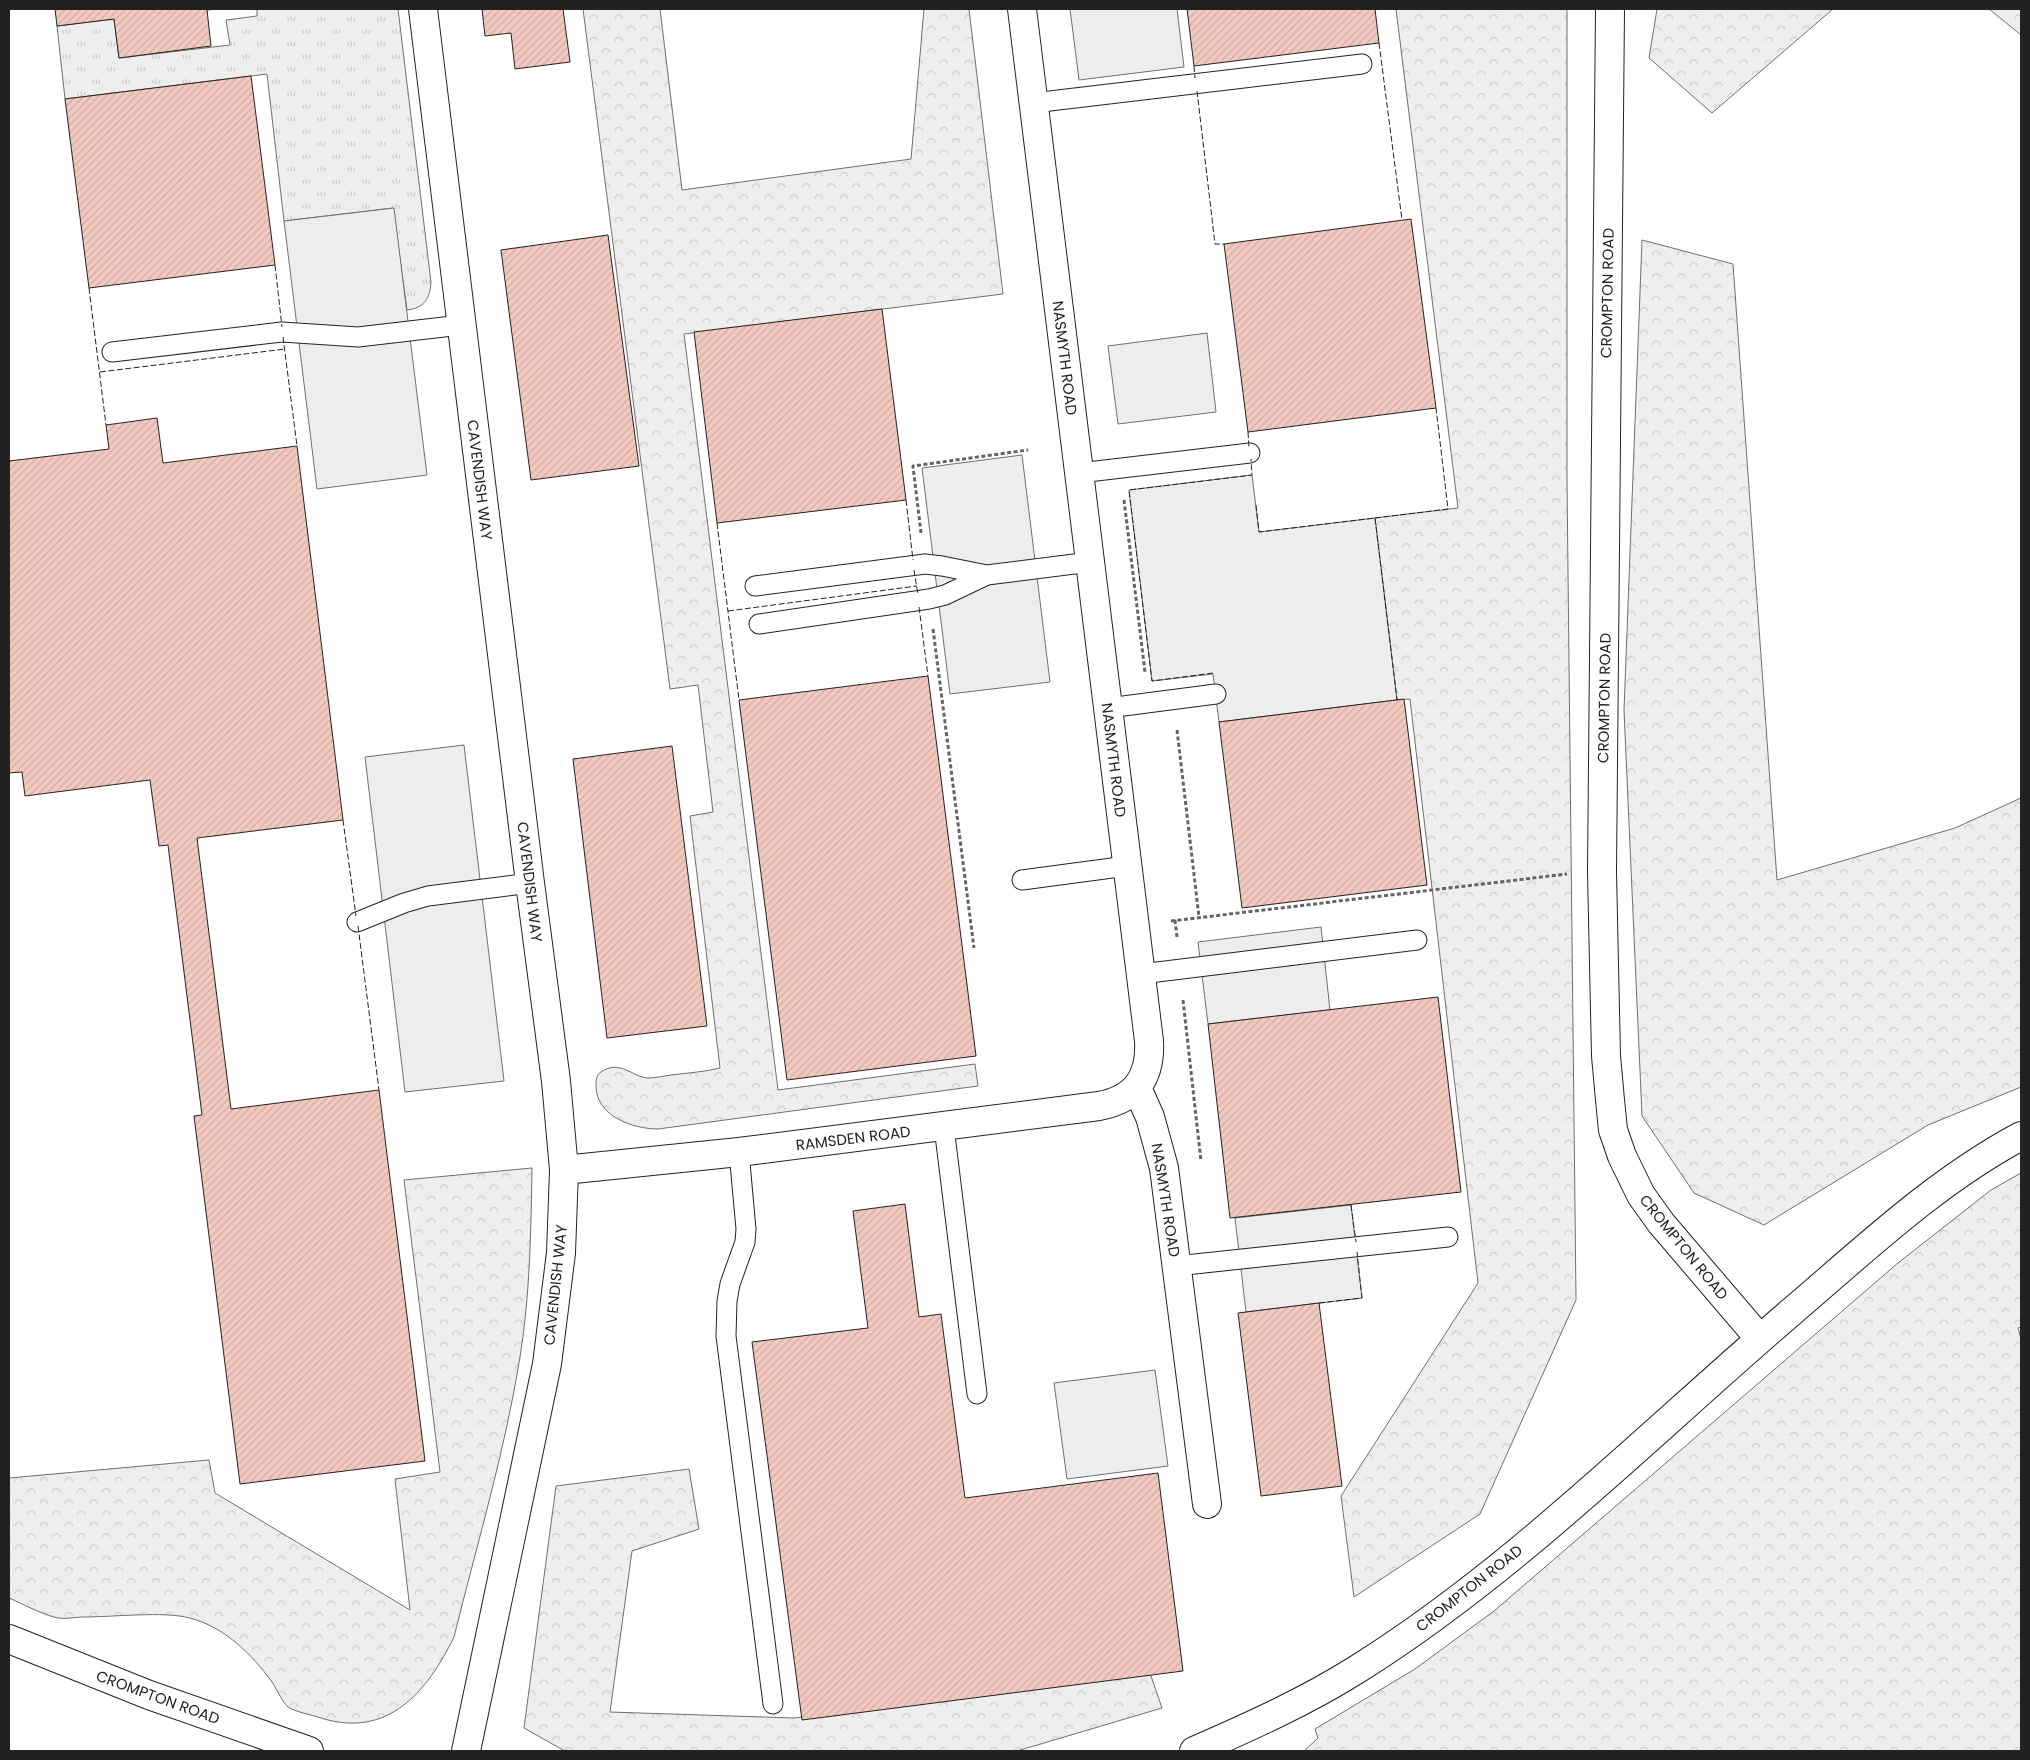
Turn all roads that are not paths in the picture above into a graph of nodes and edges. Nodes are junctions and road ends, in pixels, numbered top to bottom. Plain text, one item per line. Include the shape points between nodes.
1 (423, 9) edge
2 (1022, 9) edge
3 (1610, 9) edge
4 (1362, 64) dead end
5 (1033, 103) junction
6 (461, 325) junction
7 (112, 352) dead end
8 (1250, 454) dead end
9 (1079, 473) junction
10 (1090, 562) junction
11 (987, 575) junction
12 (755, 586) dead end
13 (759, 624) dead end
14 (1216, 694) dead end
15 (1108, 708) junction
16 (1127, 866) junction
17 (1022, 880) dead end
18 (530, 883) junction
19 (357, 922) dead end
20 (1417, 940) dead end
21 (1141, 974) junction
22 (1137, 1088) junction
23 (944, 1127) junction
24 (2021, 1136) edge
25 (739, 1152) junction
26 (564, 1170) junction
27 (1448, 1238) dead end
28 (1176, 1266) junction
29 (1760, 1339) junction
30 (977, 1394) dead end
31 (1207, 1504) dead end
32 (9, 1639) edge
33 (773, 1704) dead end
34 (1205, 1749) edge
35 (309, 1751) edge
36 (466, 1751) edge

1 - 6 street, CAVENDISH WAY
2 - 5 street, NASMYTH ROAD
3 - 29 street, CROMPTON ROAD via 1602,872 1606,1056 1613,1130 1641,1195
4 - 5 lane
5 - 9 street, NASMYTH ROAD
6 - 7 lane via 358,337 282,332
6 - 18 street, CAVENDISH WAY
8 - 9 lane
9 - 10 street, NASMYTH ROAD
10 - 11 lane
10 - 15 street, NASMYTH ROAD
11 - 12 lane via 925,564
11 - 13 lane via 929,599
14 - 15 lane
15 - 16 street, NASMYTH ROAD
16 - 17 lane
16 - 21 street, NASMYTH ROAD
18 - 19 lane via 428,896
18 - 26 street, CAVENDISH WAY via 556,1081
20 - 21 lane
21 - 22 street, NASMYTH ROAD via 1150,1055 1146,1073
22 - 23 street, RAMSDEN ROAD via 1109,1104
22 - 28 street, NASMYTH ROAD via 1150,1117 1164,1168
23 - 25 street, RAMSDEN ROAD
23 - 30 lane
24 - 29 street, CROMPTON ROAD via 1953,1178 1911,1210
25 - 26 street, RAMSDEN ROAD
25 - 33 lane via 746,1229 726,1300 726,1328
26 - 36 street, CAVENDISH WAY via 561,1253 547,1364
27 - 28 lane
28 - 31 street, NASMYTH ROAD
29 - 34 street, CROMPTON ROAD via 1519,1550 1415,1630 1291,1708
32 - 35 street, CROMPTON ROAD via 149,1695

